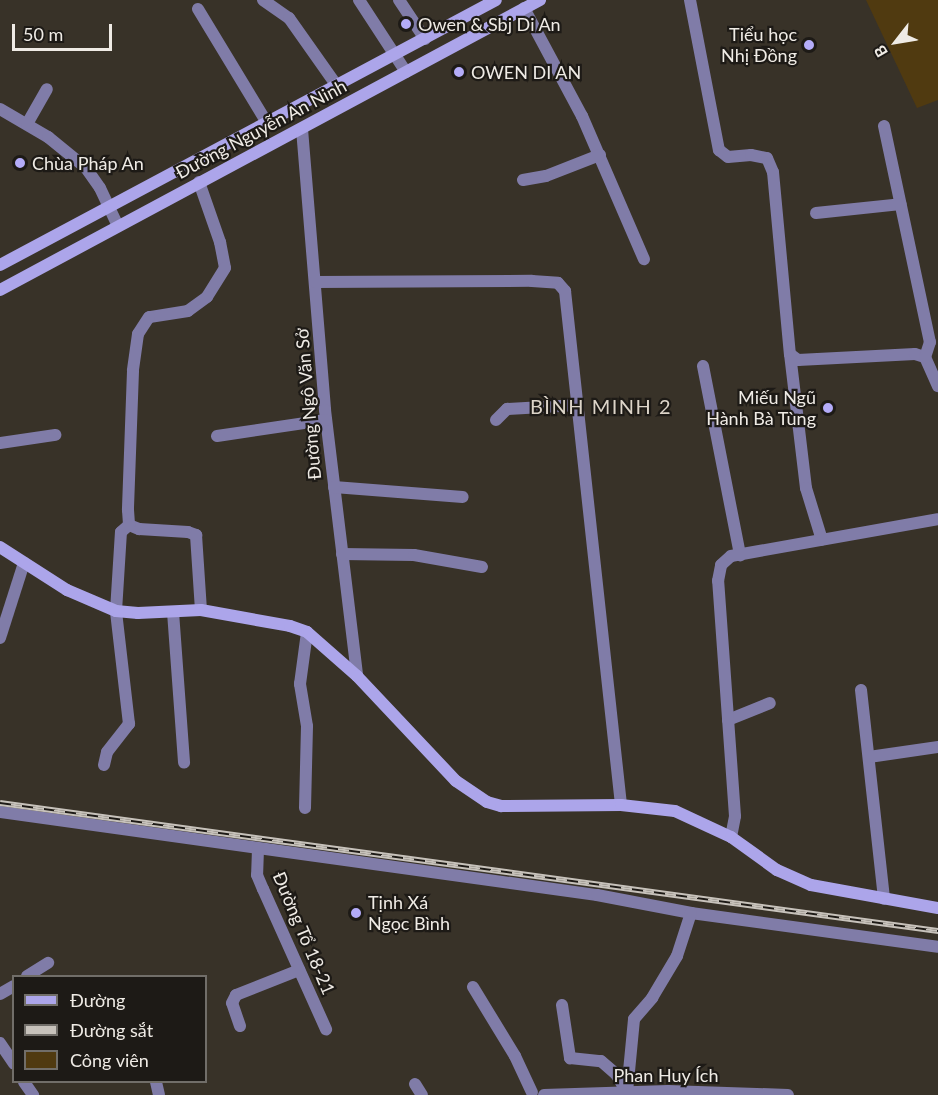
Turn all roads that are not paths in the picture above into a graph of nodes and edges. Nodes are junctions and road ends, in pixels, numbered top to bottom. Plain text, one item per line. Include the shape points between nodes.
1 (262, 0) edge
2 (359, 0) edge
3 (399, 0) edge
4 (496, 0) edge
5 (540, 0) edge
6 (690, 0) edge
7 (524, 8) junction
8 (198, 9) dead end
9 (425, 39) junction
10 (396, 55) junction
11 (406, 72) junction
12 (337, 86) junction
13 (47, 89) dead end
14 (0, 109) edge
15 (267, 123) junction
16 (27, 124) junction
17 (884, 126) dead end
18 (302, 129) junction
19 (600, 155) junction
20 (523, 180) dead end
21 (199, 182) junction
22 (901, 204) junction
23 (109, 207) junction
24 (816, 213) dead end
25 (118, 226) junction
26 (644, 259) dead end
27 (0, 265) edge
28 (315, 282) junction
29 (0, 290) edge
30 (790, 354) junction
31 (925, 357) junction
32 (703, 366) dead end
33 (938, 386) edge
34 (578, 405) junction
35 (326, 420) junction
36 (496, 420) dead end
37 (55, 435) dead end
38 (217, 436) dead end
39 (0, 443) edge
40 (334, 487) junction
41 (463, 497) dead end
42 (938, 519) edge
43 (129, 525) junction
44 (822, 540) junction
45 (0, 547) edge
46 (342, 554) junction
47 (740, 555) junction
48 (24, 563) junction
49 (482, 567) dead end
50 (116, 610) junction
51 (201, 610) junction
52 (173, 612) junction
53 (307, 632) junction
54 (0, 638) edge
55 (357, 676) junction
56 (861, 690) dead end
57 (770, 703) dead end
58 (728, 720) junction
59 (938, 747) edge
60 (869, 757) junction
61 (184, 763) dead end
62 (104, 765) dead end
63 (621, 805) junction
64 (305, 808) dead end
65 (0, 812) edge
66 (731, 837) junction
67 (258, 849) junction
68 (884, 899) junction
69 (938, 908) edge
70 (692, 913) junction
71 (938, 947) edge
72 (48, 963) dead end
73 (299, 970) junction
74 (29, 975) edge
75 (473, 987) dead end
76 (562, 1005) dead end
77 (240, 1026) dead end
78 (326, 1029) dead end
79 (0, 1043) edge
80 (12, 1061) edge
81 (627, 1092) junction
82 (536, 1094) edge
83 (788, 1095) edge

1 - 12 street via 289,18
2 - 10 street
3 - 9 street
4 - 9 main road
5 - 7 main road, Đường Nguyễn An Ninh
6 - 30 street via 719,150 728,157 767,158 773,172
7 - 11 main road, Đường Nguyễn An Ninh
7 - 19 street
8 - 15 street
9 - 10 main road
10 - 11 street
10 - 12 main road
11 - 18 main road, Đường Nguyễn An Ninh
12 - 15 main road
13 - 16 street
14 - 16 street
15 - 23 main road
16 - 23 street via 86,168
17 - 22 street
18 - 21 main road, Đường Nguyễn An Ninh
18 - 28 street, Đường Ngô Văn Sở
19 - 20 street via 546,176
19 - 26 street
21 - 25 main road, Đường Nguyễn An Ninh
21 - 43 street via 225,268 207,297 188,311 149,318 138,334
22 - 24 street
22 - 31 street via 930,342
23 - 25 street
23 - 27 main road
25 - 29 main road, Đường Nguyễn An Ninh
28 - 34 street via 558,283 565,291
28 - 35 street, Đường Ngô Văn Sở
30 - 31 street via 798,360 915,354
30 - 44 street via 806,488
31 - 33 street
32 - 47 street
34 - 36 street via 504,410
34 - 63 street
35 - 38 street
35 - 40 street, Đường Ngô Văn Sở
37 - 39 street
40 - 41 street
40 - 46 street, Đường Ngô Văn Sở
42 - 44 street
43 - 50 street via 121,532
43 - 51 street via 196,535
44 - 47 street
45 - 48 main road
46 - 49 street via 414,555
46 - 55 street, Đường Ngô Văn Sở
47 - 58 street via 731,556 721,565 718,580
48 - 50 main road via 67,590
48 - 54 street
50 - 52 main road
50 - 62 street via 129,724 107,752
51 - 52 main road
51 - 53 main road
52 - 61 street
53 - 55 main road
53 - 64 street via 300,684 307,726
55 - 63 main road via 456,781 487,802 501,806
56 - 60 street
57 - 58 street
58 - 66 street via 735,816
59 - 60 street
60 - 68 street
63 - 66 main road via 675,811
65 - 67 street
66 - 68 main road via 752,855 792,878
67 - 70 street via 597,895
67 - 73 street, Đường Tổ 18-21 via 257,875
68 - 69 main road
70 - 71 street
70 - 81 street via 677,956 652,998 634,1019
72 - 74 street
73 - 77 street via 236,995 232,1003
73 - 78 street, Đường Tổ 18-21
75 - 82 street
76 - 81 street via 570,1058 601,1061 616,1074
79 - 80 street
81 - 82 street, Phan Huy Ích
81 - 83 street, Phan Huy Ích

